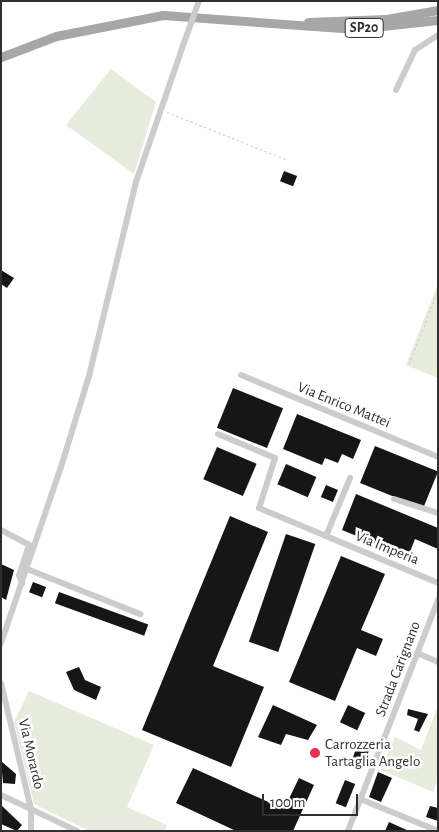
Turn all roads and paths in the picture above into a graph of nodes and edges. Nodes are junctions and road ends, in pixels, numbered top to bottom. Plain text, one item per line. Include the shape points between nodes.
1 (199, 1) edge
2 (438, 10) edge
3 (438, 20) edge
4 (290, 23) junction
5 (438, 35) edge
6 (1, 57) edge
7 (396, 90) dead end
8 (159, 109) junction
9 (286, 159) dead end
10 (438, 291) edge
11 (409, 364) dead end
12 (241, 375) dead end
13 (218, 434) dead end
14 (438, 457) edge
15 (350, 478) dead end
16 (394, 499) dead end
17 (438, 513) edge
18 (1, 530) edge
19 (326, 536) junction
20 (27, 569) junction
21 (438, 583) edge
22 (22, 584) junction
23 (438, 600) edge
24 (140, 614) dead end
25 (1, 643) edge
26 (417, 654) junction
27 (438, 662) edge
28 (1, 683) edge
29 (1, 795) edge
30 (360, 799) junction
31 (31, 809) junction
32 (31, 831) edge
33 (77, 831) edge
34 (348, 831) edge
35 (438, 831) edge

1 - 8 street, bridge
2 - 4 main road, SP20 via 386,19
3 - 4 main road, SP20 via 355,29
4 - 6 main road, SP20 via 163,15 56,36
5 - 7 street via 415,50
8 - 9 path
8 - 20 street via 134,190 89,376
10 - 11 path
12 - 14 street, Via Enrico Mattei
13 - 19 street, Via Imperia via 275,458 258,508
15 - 19 street
16 - 17 street
18 - 22 street via 29,545 19,574
19 - 21 street, Via Imperia
20 - 22 street
20 - 24 street
22 - 25 street
23 - 26 street, Strada Carignano
26 - 27 street
26 - 30 street, Strada Carignano
28 - 31 street, Via Morardo
29 - 31 street
30 - 34 street, Strada Carignano
30 - 35 street
31 - 32 street, Via Morardo
31 - 33 street

